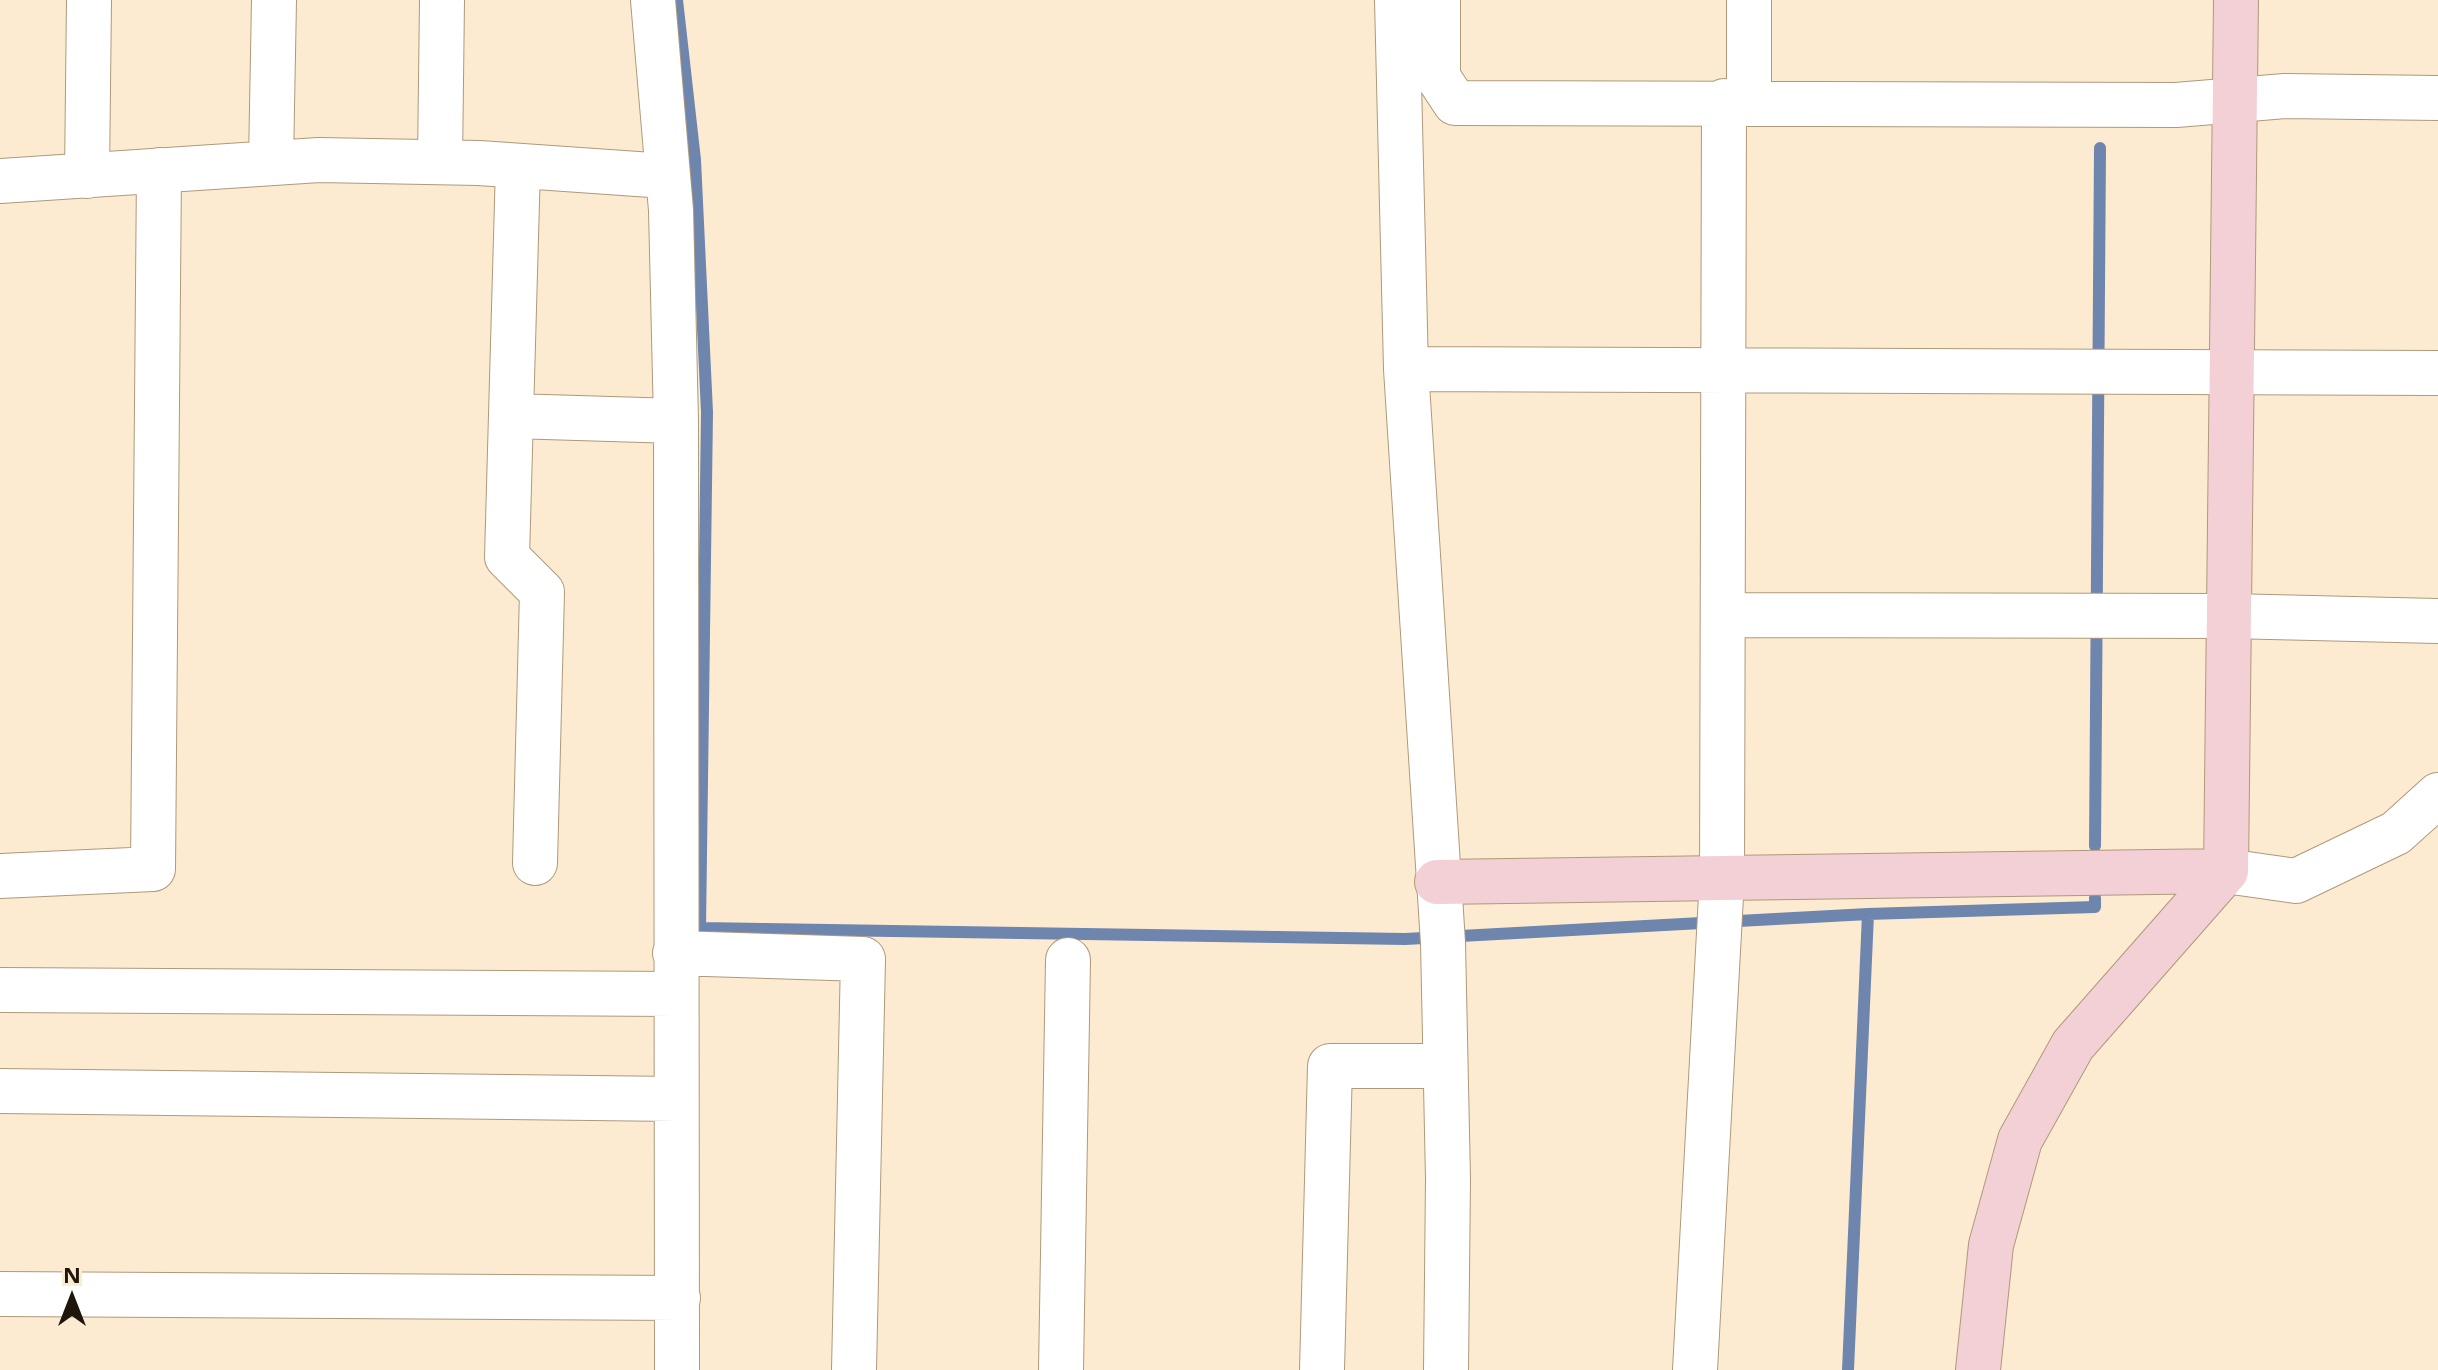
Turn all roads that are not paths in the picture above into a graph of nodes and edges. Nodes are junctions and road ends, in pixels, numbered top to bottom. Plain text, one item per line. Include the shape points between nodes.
1 (89, 0) edge
2 (274, 0) edge
3 (442, 0) edge
4 (653, 0) edge
5 (1397, 0) edge
6 (1438, 0) edge
7 (1749, 0) edge
8 (2236, 0) edge
9 (2438, 98) edge
10 (2236, 100) junction
11 (1737, 101) junction
12 (271, 162) junction
13 (440, 162) junction
14 (518, 166) junction
15 (159, 170) junction
16 (87, 176) junction
17 (666, 176) junction
18 (0, 181) edge
19 (1724, 368) junction
20 (1406, 369) junction
21 (2231, 372) junction
22 (2438, 373) edge
23 (512, 416) junction
24 (676, 421) junction
25 (1723, 615) junction
26 (2228, 616) junction
27 (2438, 621) edge
28 (2438, 795) edge
29 (535, 863) dead end
30 (2226, 871) junction
31 (0, 876) edge
32 (1437, 882) junction
33 (1721, 907) junction
34 (1068, 960) dead end
35 (675, 974) junction
36 (0, 990) edge
37 (1443, 1066) junction
38 (0, 1091) edge
39 (676, 1099) junction
40 (0, 1294) edge
41 (678, 1298) junction
42 (677, 1370) edge
43 (854, 1370) edge
44 (1061, 1370) edge
45 (1322, 1370) edge
46 (1446, 1370) edge
47 (1695, 1370) edge
48 (1978, 1370) edge

1 - 16 street
2 - 12 street
3 - 13 street
4 - 17 street
5 - 20 street
6 - 11 street via 1438,77 1455,103
7 - 11 street
8 - 10 street
9 - 10 street
10 - 11 street via 2176,105
10 - 21 street
11 - 19 street
12 - 13 street
12 - 15 street
13 - 14 street
14 - 17 street
14 - 23 street
15 - 16 street
15 - 31 street via 153,869
16 - 18 street
17 - 24 street
19 - 20 street
19 - 21 street
19 - 25 street
20 - 32 street
21 - 22 street
21 - 26 street
23 - 24 street
23 - 29 street via 507,557 542,592
24 - 35 street
25 - 26 street
25 - 33 street
26 - 27 street
26 - 30 street
28 - 30 street via 2396,833 2296,881
30 - 33 street
30 - 48 street via 2073,1045 2020,1140 1991,1245
32 - 33 street
32 - 37 street
33 - 47 street
34 - 44 street
35 - 36 street
35 - 39 street
35 - 43 street via 863,959
37 - 45 street via 1330,1066
37 - 46 street
38 - 39 street
39 - 41 street
40 - 41 street
41 - 42 street

